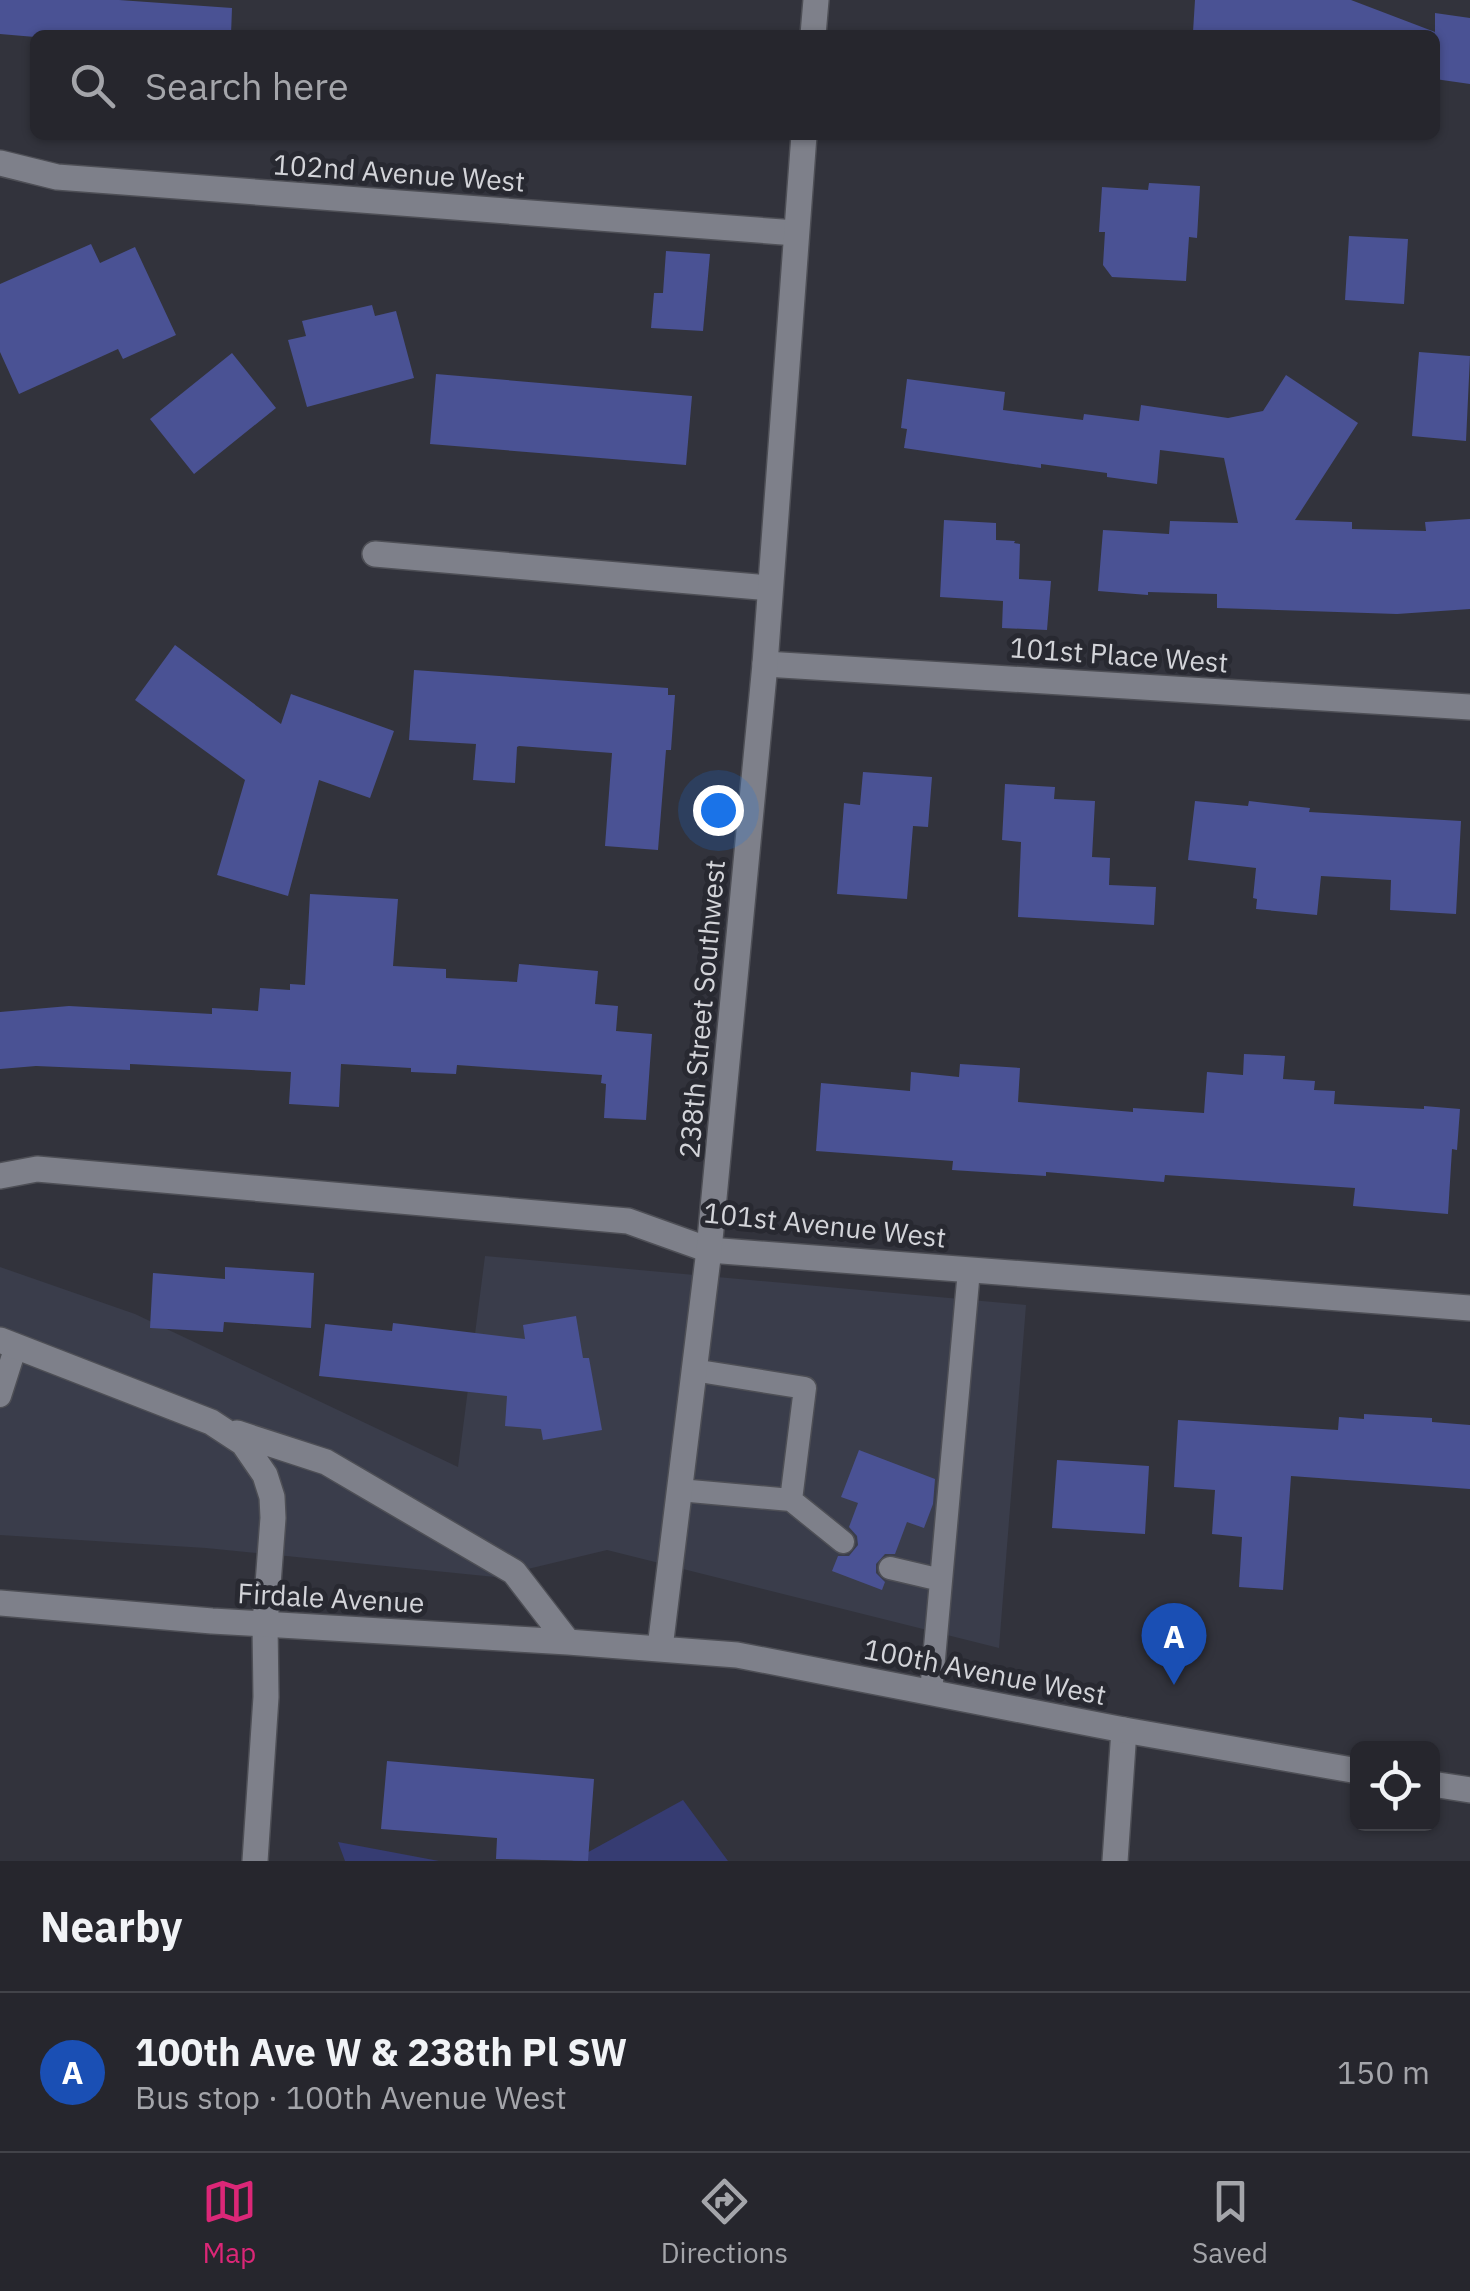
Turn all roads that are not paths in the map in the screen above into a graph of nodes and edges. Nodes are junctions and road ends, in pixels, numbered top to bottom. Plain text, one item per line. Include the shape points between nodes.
1 (816, 0) edge
2 (813, 30) edge
3 (804, 140) edge
4 (0, 163) edge
5 (796, 233) junction
6 (375, 554) dead end
7 (770, 588) junction
8 (765, 664) junction
9 (1470, 707) edge
10 (0, 1176) edge
11 (709, 1250) junction
12 (969, 1270) junction
13 (1470, 1308) edge
14 (8, 1343) edge
15 (693, 1370) junction
16 (0, 1396) edge
17 (227, 1430) junction
18 (679, 1490) junction
19 (790, 1500) junction
20 (843, 1542) dead end
21 (890, 1568) dead end
22 (940, 1580) junction
23 (0, 1603) edge
24 (265, 1624) junction
25 (568, 1642) junction
26 (660, 1648) junction
27 (930, 1692) junction
28 (1124, 1730) junction
29 (1350, 1770) edge
30 (1440, 1785) edge
31 (1470, 1790) edge
32 (255, 1861) edge
33 (1115, 1861) edge

1 - 2 street
3 - 5 street, 238th Street Southwest
4 - 5 street, 102nd Avenue West via 57,177
5 - 7 street, 238th Street Southwest
6 - 7 street
7 - 8 street, 238th Street Southwest
8 - 9 street, 101st Place West
8 - 11 street, 238th Street Southwest
10 - 11 street, 101st Avenue West via 38,1169 628,1221
11 - 12 street, 101st Avenue West
11 - 15 street, 238th Street Southwest
12 - 13 street, 101st Avenue West
12 - 22 lane
14 - 16 lane
14 - 17 street
15 - 18 street, 238th Street Southwest
15 - 19 lane via 805,1388
17 - 24 street via 256,1459 272,1497
17 - 25 street via 326,1462 514,1572
18 - 19 lane
18 - 26 street, 238th Street Southwest
19 - 20 lane
21 - 22 lane
22 - 27 lane
23 - 24 street, Firdale Avenue
24 - 25 street, Firdale Avenue
24 - 32 street
25 - 26 street, Firdale Avenue
26 - 27 street, 100th Avenue West
27 - 28 street, 100th Avenue West
28 - 29 street, 100th Avenue West
28 - 33 street
30 - 31 street

